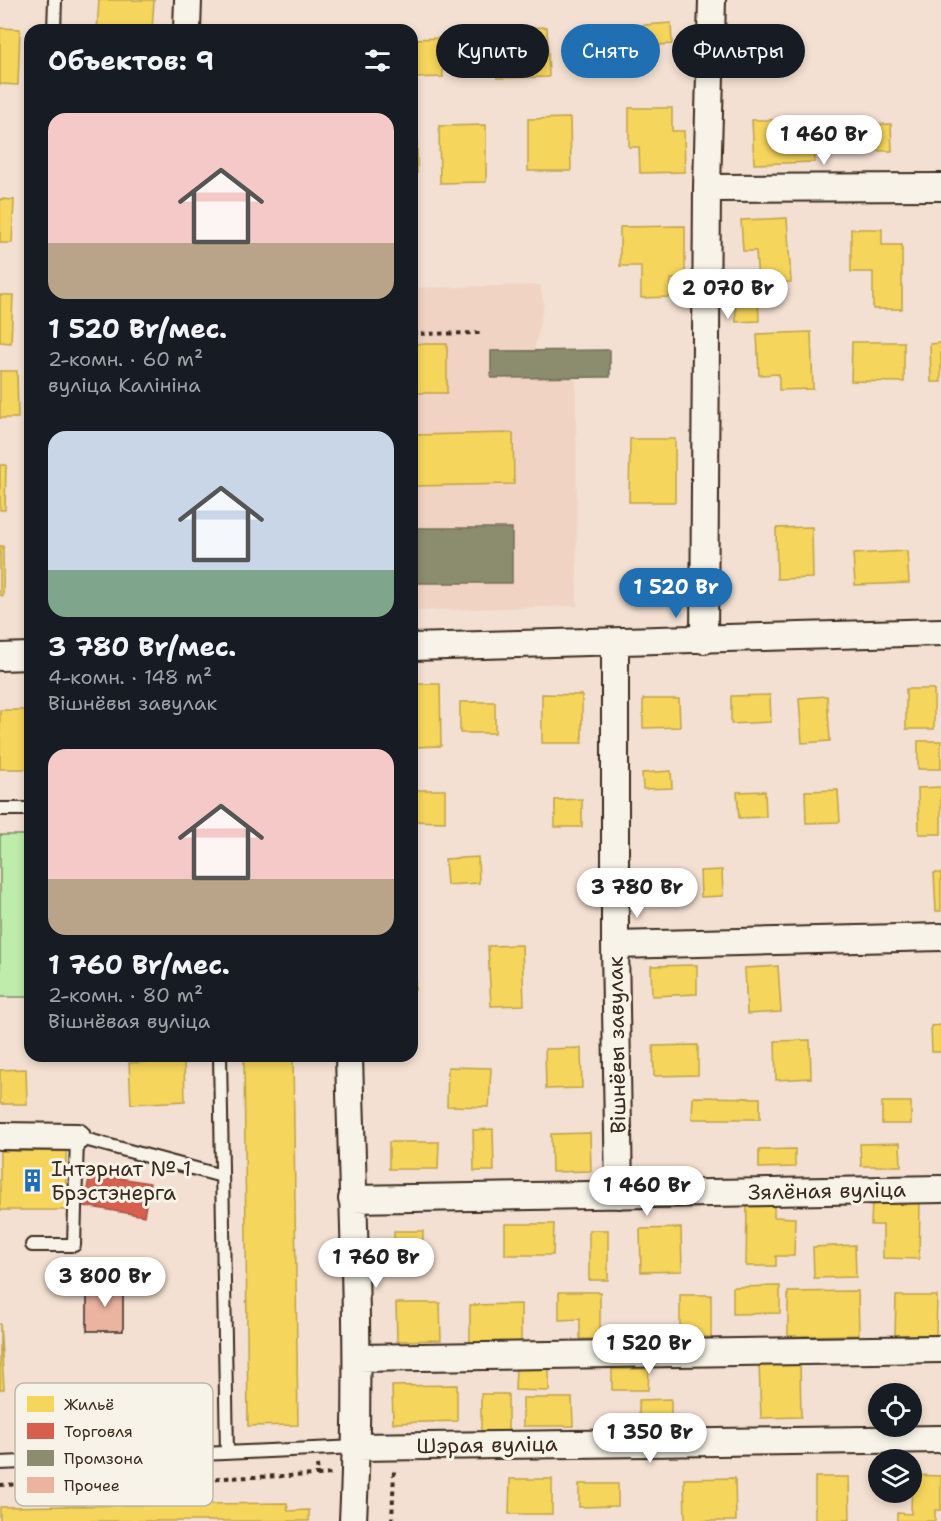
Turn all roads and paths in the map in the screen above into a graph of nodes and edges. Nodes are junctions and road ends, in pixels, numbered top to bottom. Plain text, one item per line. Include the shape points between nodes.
1 (55, 0) edge
2 (188, 0) edge
3 (712, 0) edge
4 (54, 24) edge
5 (187, 24) edge
6 (941, 187) edge
7 (707, 188) junction
8 (484, 333) dead end
9 (418, 334) edge
10 (941, 632) edge
11 (704, 640) junction
12 (615, 643) junction
13 (418, 647) edge
14 (0, 657) edge
15 (24, 657) edge
16 (0, 809) edge
17 (24, 809) edge
18 (941, 937) edge
19 (615, 945) junction
20 (220, 1062) edge
21 (349, 1062) edge
22 (0, 1136) edge
23 (77, 1137) junction
24 (222, 1176) junction
25 (941, 1189) edge
26 (619, 1195) junction
27 (352, 1199) junction
28 (32, 1245) dead end
29 (941, 1348) edge
30 (357, 1358) junction
31 (941, 1439) edge
32 (396, 1445) junction
33 (357, 1448) junction
34 (227, 1453) junction
35 (213, 1454) edge
36 (15, 1462) edge
37 (0, 1463) edge
38 (318, 1475) dead end
39 (213, 1478) edge
40 (0, 1485) edge
41 (15, 1485) edge
42 (353, 1521) edge
43 (392, 1521) edge

1 - 4 lane
2 - 5 street
3 - 7 street
6 - 7 street
7 - 11 street
8 - 9 path
10 - 11 street
11 - 12 street
12 - 13 street
12 - 19 street, Вішнёвы завулак
14 - 15 street
16 - 17 lane
18 - 19 street
19 - 26 street, Вішнёвы завулак
20 - 24 lane
21 - 27 street
22 - 23 street
23 - 24 lane
23 - 28 lane via 74,1245
24 - 34 lane
25 - 26 street, Зялёная вуліца
26 - 27 street, Зялёная вуліца
27 - 30 street
29 - 30 street
30 - 33 street
31 - 32 street, Шэрая вуліца
32 - 33 street, Шэрая вуліца
32 - 43 path
33 - 34 lane
33 - 42 street
34 - 35 lane
36 - 37 lane
38 - 39 path
40 - 41 path

